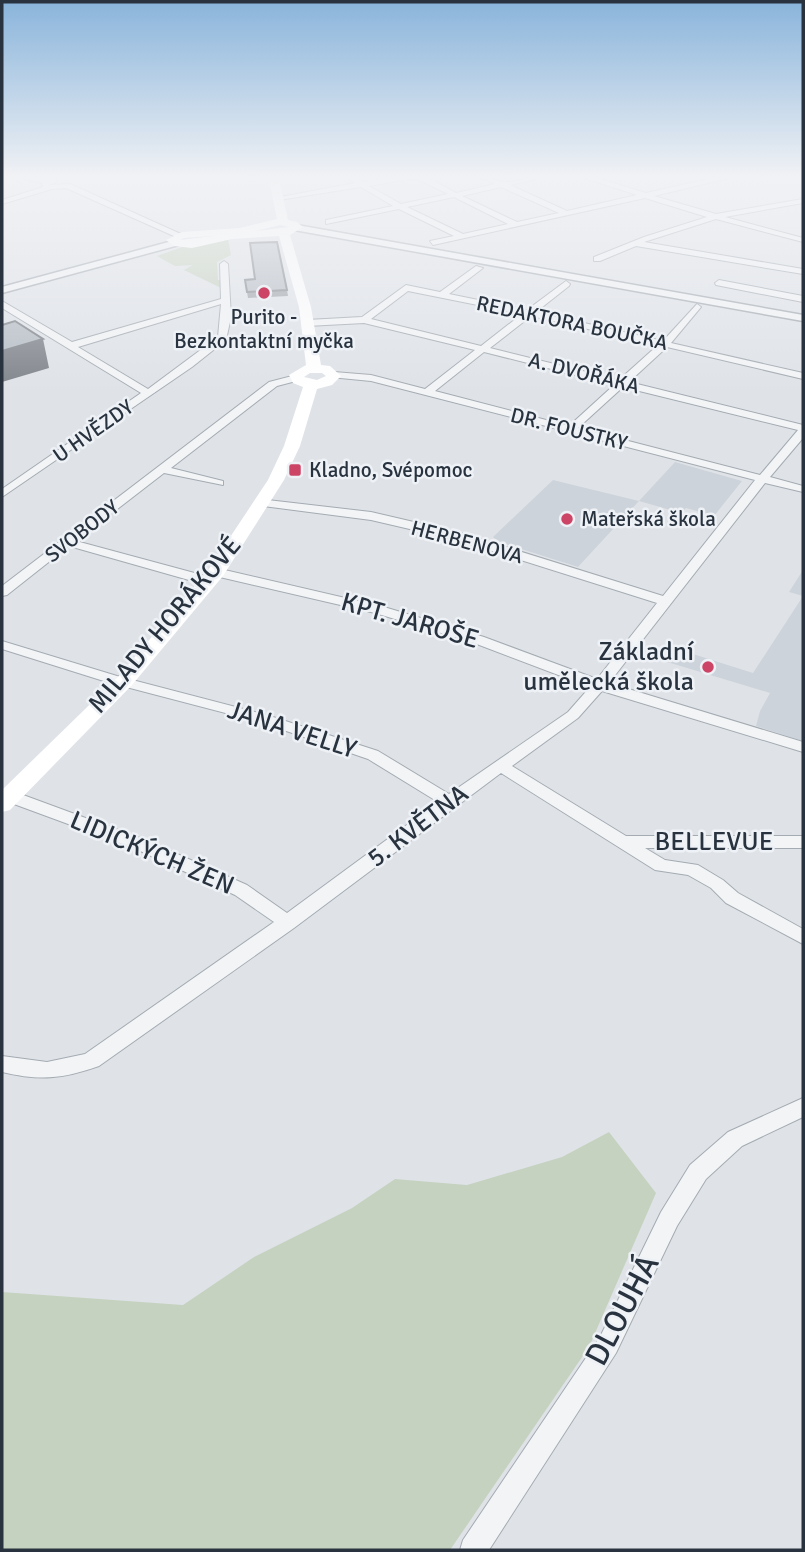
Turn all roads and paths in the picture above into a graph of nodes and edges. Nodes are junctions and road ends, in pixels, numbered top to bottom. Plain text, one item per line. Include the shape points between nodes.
1 (148, 247) edge
2 (292, 247) edge
3 (404, 247) edge
4 (622, 247) edge
5 (659, 247) edge
6 (597, 259) dead end
7 (741, 261) junction
8 (224, 264) dead end
9 (479, 268) dead end
10 (734, 269) dead end
11 (803, 272) edge
12 (726, 276) dead end
13 (566, 284) dead end
14 (2, 290) edge
15 (442, 295) junction
16 (803, 299) edge
17 (226, 300) junction
18 (2, 304) edge
19 (697, 307) dead end
20 (531, 313) junction
21 (803, 318) edge
22 (364, 320) junction
23 (307, 323) junction
24 (666, 343) junction
25 (70, 346) junction
26 (482, 349) junction
27 (334, 375) joint
28 (803, 376) edge
29 (307, 377) junction
30 (621, 382) junction
31 (148, 393) junction
32 (426, 393) junction
33 (571, 429) junction
34 (803, 429) edge
35 (162, 469) junction
36 (764, 479) junction
37 (219, 483) dead end
38 (803, 489) edge
39 (2, 494) edge
40 (263, 502) junction
41 (67, 542) junction
42 (212, 576) junction
43 (2, 592) edge
44 (666, 601) junction
45 (2, 645) edge
46 (125, 681) junction
47 (599, 685) junction
48 (803, 747) edge
49 (501, 766) junction
50 (6, 800) edge
51 (449, 802) junction
52 (625, 842) junction
53 (803, 842) edge
54 (288, 923) junction
55 (803, 937) edge
56 (2, 1064) edge
57 (803, 1107) edge
58 (480, 1548) edge

1 - 14 street
2 - 23 main road, MILADY HORÁKOVÉ
3 - 21 street
4 - 6 street
5 - 7 street
7 - 10 street
7 - 11 street
8 - 17 street
9 - 15 street
12 - 16 street via 719,283
13 - 20 street
15 - 20 street, REDAKTORA BOUČKA
15 - 22 street, REDAKTORA BOUČKA via 406,288
17 - 25 street
17 - 31 street via 223,338
18 - 25 street, U HVĚZDY
19 - 24 street
20 - 24 street, REDAKTORA BOUČKA
20 - 26 street
22 - 23 street
22 - 26 street, A. DVOŘÁKA
23 - 29 main road, MILADY HORÁKOVÉ
24 - 28 street, REDAKTORA BOUČKA
24 - 30 street
25 - 31 street, U HVĚZDY
26 - 30 street, A. DVOŘÁKA
26 - 32 street
27 - 29 main road via 325,369
27 - 32 street, DR. FOUSTKY via 372,378
29 - 35 street, SVOBODY via 273,384
29 - 40 main road, MILADY HORÁKOVÉ via 292,446
30 - 33 street
30 - 34 street, A. DVOŘÁKA
31 - 39 street, U HVĚZDY
32 - 33 street, DR. FOUSTKY
33 - 36 street, DR. FOUSTKY
34 - 36 street, 5. KVĚTNA
35 - 37 street
35 - 41 street, SVOBODY
36 - 38 street, DR. FOUSTKY
36 - 44 street, 5. KVĚTNA
40 - 42 main road, MILADY HORÁKOVÉ
40 - 44 street, HERBENOVA via 371,516 461,537
41 - 42 street, KPT. JAROŠE
41 - 43 street, SVOBODY
42 - 46 main road, MILADY HORÁKOVÉ
42 - 47 street, KPT. JAROŠE via 379,610 479,640
44 - 47 street, 5. KVĚTNA
45 - 46 street, JANA VELLY
46 - 50 main road, MILADY HORÁKOVÉ
46 - 51 street, JANA VELLY via 265,719 373,755
47 - 48 street
47 - 49 street, 5. KVĚTNA via 573,715
49 - 51 street, 5. KVĚTNA
49 - 52 street, BELLEVUE
50 - 54 street, LIDICKÝCH ŽEN via 167,856 241,890
51 - 54 street, 5. KVĚTNA
52 - 53 street, BELLEVUE
52 - 55 street, BELLEVUE via 661,866 692,869 732,898
54 - 56 street, 5. KVĚTNA via 92,1060 42,1073
57 - 58 street, DLOUHÁ via 735,1139 698,1172 669,1219 608,1345

